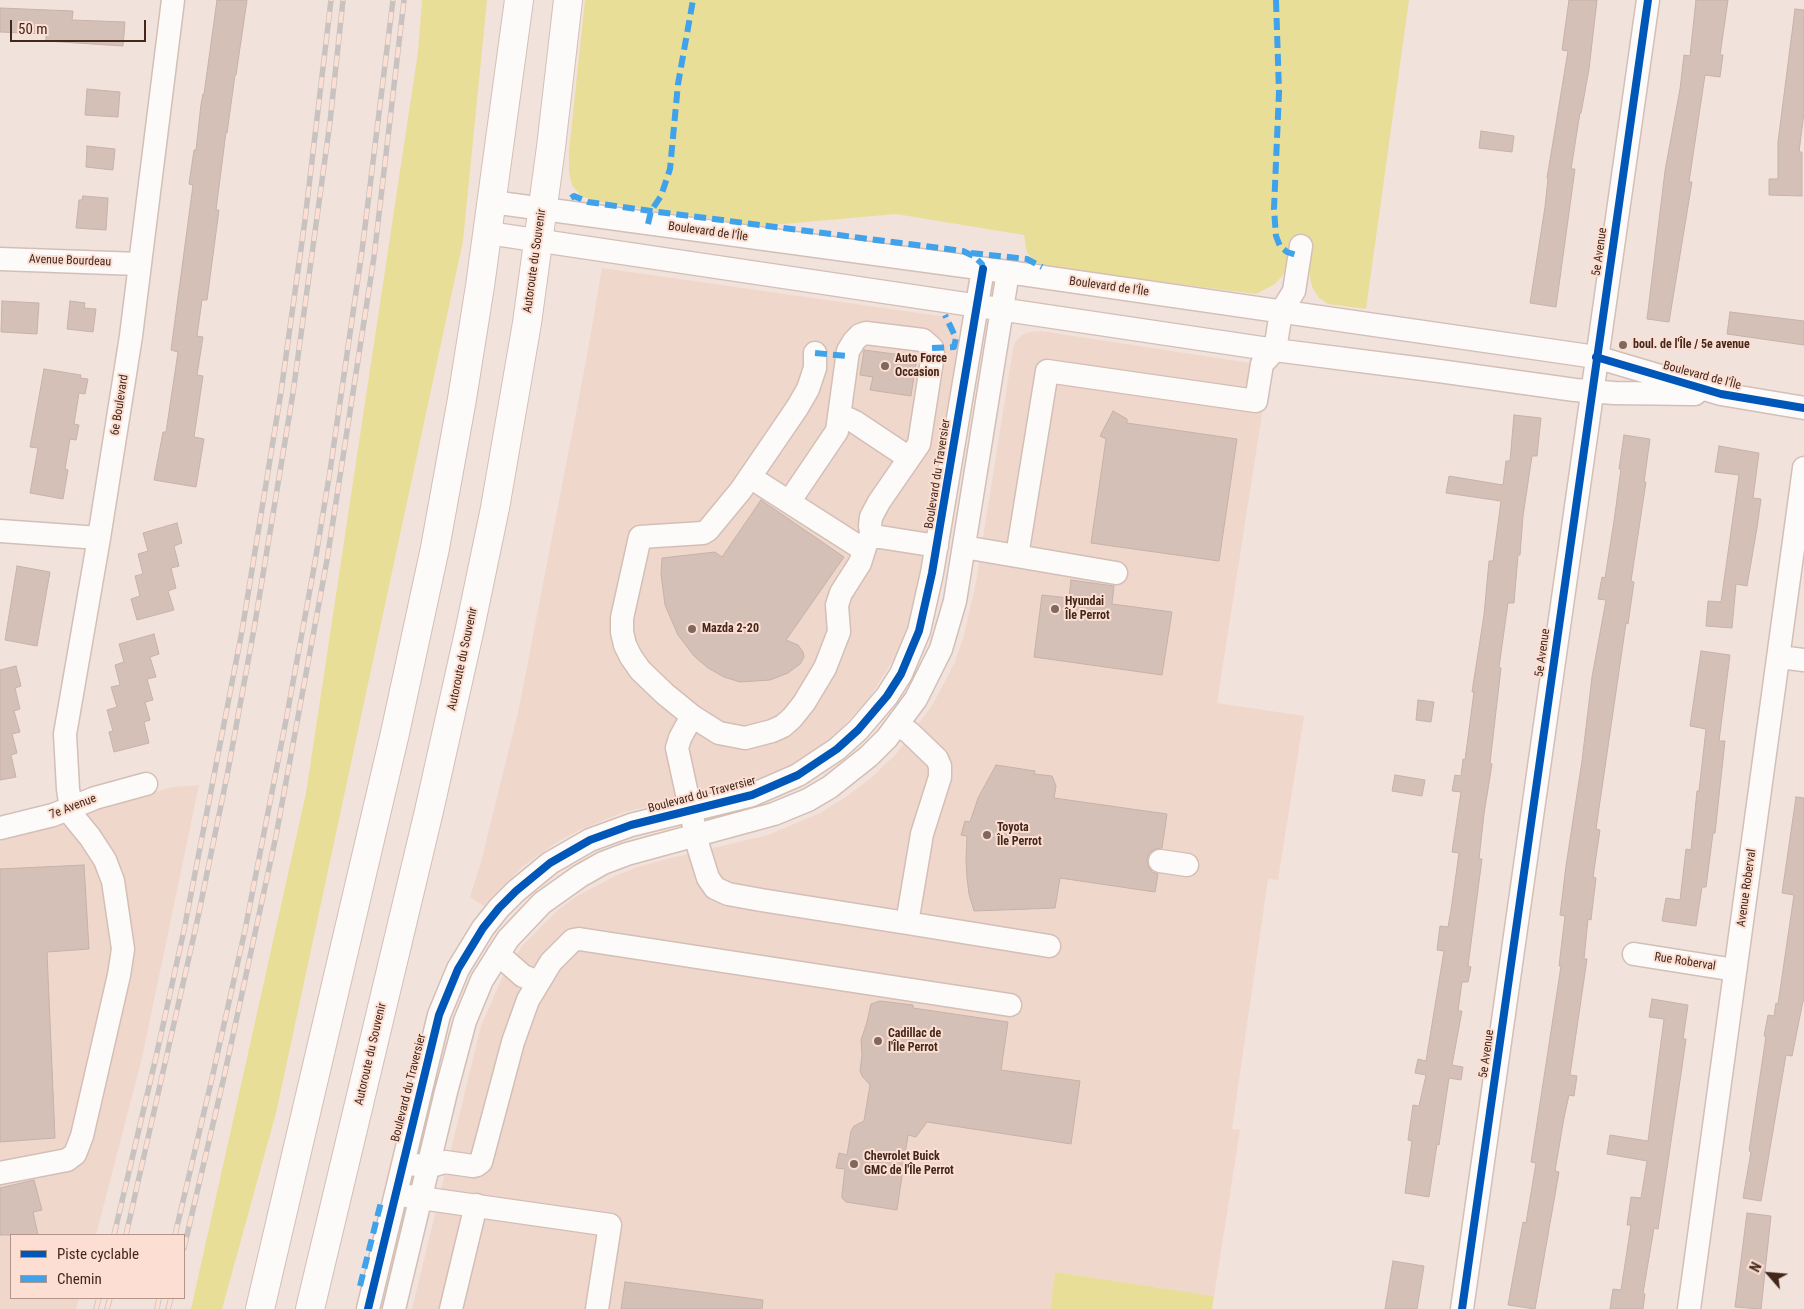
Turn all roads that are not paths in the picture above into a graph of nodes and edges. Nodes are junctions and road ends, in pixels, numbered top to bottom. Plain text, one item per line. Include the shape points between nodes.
1 (173, 0) edge
2 (519, 0) edge
3 (568, 0) edge
4 (1648, 0) edge
5 (492, 202) junction
6 (542, 209) junction
7 (488, 233) junction
8 (538, 242) junction
9 (1301, 246) dead end
10 (0, 259) edge
11 (139, 264) junction
12 (983, 269) junction
13 (1008, 272) junction
14 (977, 306) junction
15 (1002, 310) junction
16 (1281, 312) junction
17 (1276, 350) junction
18 (816, 353) dead end
19 (1596, 357) junction
20 (1591, 392) junction
21 (1721, 394) junction
22 (1804, 408) edge
23 (839, 417) junction
24 (909, 458) junction
25 (1804, 468) edge
26 (750, 477) junction
27 (789, 502) junction
28 (0, 531) edge
29 (99, 538) junction
30 (868, 544) junction
31 (937, 546) junction
32 (964, 547) junction
33 (1016, 556) junction
34 (1116, 573) dead end
35 (1779, 657) junction
36 (1804, 660) edge
37 (692, 716) junction
38 (898, 724) junction
39 (146, 784) dead end
40 (70, 808) junction
41 (690, 810) junction
42 (0, 828) edge
43 (696, 835) junction
44 (1160, 861) dead end
45 (1187, 865) dead end
46 (907, 923) junction
47 (1049, 946) dead end
48 (498, 954) junction
49 (1634, 954) dead end
50 (1736, 970) junction
51 (538, 982) junction
52 (1010, 1005) dead end
53 (403, 1163) junction
54 (428, 1167) junction
55 (0, 1173) edge
56 (396, 1194) junction
57 (421, 1198) junction
58 (476, 1205) junction
59 (260, 1309) edge
60 (310, 1309) edge
61 (368, 1309) edge
62 (394, 1309) edge
63 (451, 1309) edge
64 (598, 1309) edge
65 (1462, 1309) edge
66 (1689, 1309) edge

1 - 11 street, 6e Boulevard
2 - 5 highway
3 - 6 highway, Autoroute du Souvenir
4 - 19 street, 5e Avenue
5 - 6 street, Boulevard de l'Île
5 - 7 highway
6 - 8 highway, Autoroute du Souvenir
6 - 12 street, Boulevard de l'Île
7 - 8 street, Boulevard de l'Île
7 - 59 highway via 459,418 420,624
8 - 14 street, Boulevard de l'Île
8 - 60 highway, Autoroute du Souvenir via 505,453 472,619
9 - 16 street via 1294,291
10 - 11 street, Avenue Bourdeau
11 - 29 street, 6e Boulevard
12 - 13 street, Boulevard de l'Île
12 - 14 street, Boulevard du Traversier
13 - 15 street
13 - 16 street, Boulevard de l'Île
14 - 15 street, Boulevard de l'Île
14 - 31 street, Boulevard du Traversier
15 - 17 street, Boulevard de l'Île
15 - 32 street
16 - 17 street
16 - 19 street, Boulevard de l'Île
17 - 20 street, Boulevard de l'Île
17 - 33 street via 1262,364 1256,401 1048,371
18 - 26 street via 808,389
19 - 20 street, 5e Avenue
19 - 21 street, Boulevard de l'Île
20 - 21 street, Boulevard de l'Île
20 - 65 street, 5e Avenue
21 - 22 street, Boulevard de l'Île
23 - 24 street via 855,422
23 - 24 street via 848,351 860,335 917,339 928,343 933,354 919,444
23 - 27 street via 837,430
24 - 30 street via 871,517
25 - 35 street, Avenue Roberval
26 - 27 street
26 - 37 street via 729,506 703,533 640,537 622,618 625,645 640,670
27 - 30 street
28 - 29 street
29 - 40 street, 6e Boulevard via 64,734
30 - 31 street via 880,537
30 - 37 street via 841,592 837,605 839,632 825,668 792,718 772,731 745,738 719,733
31 - 41 street, Boulevard du Traversier via 926,604 912,651 887,696 858,730 838,749 798,775 752,795
32 - 33 street
32 - 38 street via 955,601 941,649 916,698
33 - 34 street
35 - 36 street
35 - 50 street, Avenue Roberval
37 - 41 street via 677,748
38 - 43 street via 850,773 808,800 774,814
38 - 46 street via 937,759 940,766 940,777 922,834
39 - 40 street, 7e Avenue
40 - 42 street, 7e Avenue
40 - 55 street via 72,816 105,860 114,881 123,949 120,975 75,1154 67,1160
41 - 43 street
41 - 53 street, Boulevard du Traversier via 613,831 569,851 533,876 488,922 470,947 445,999
43 - 46 street via 708,878 720,892
43 - 48 street via 627,854 580,876 542,903
44 - 45 street
46 - 47 street
48 - 51 street via 523,976
48 - 54 street via 482,980 466,1021
49 - 50 street, Rue Roberval
50 - 66 street, Avenue Roberval
51 - 52 street via 551,962 579,939
51 - 54 street via 513,1042 481,1162 473,1166 445,1162
53 - 54 street
53 - 56 street, Boulevard du Traversier
54 - 57 street
56 - 57 street
56 - 61 street, Boulevard du Traversier
57 - 58 street
57 - 62 street
58 - 63 street
58 - 64 street via 610,1225

